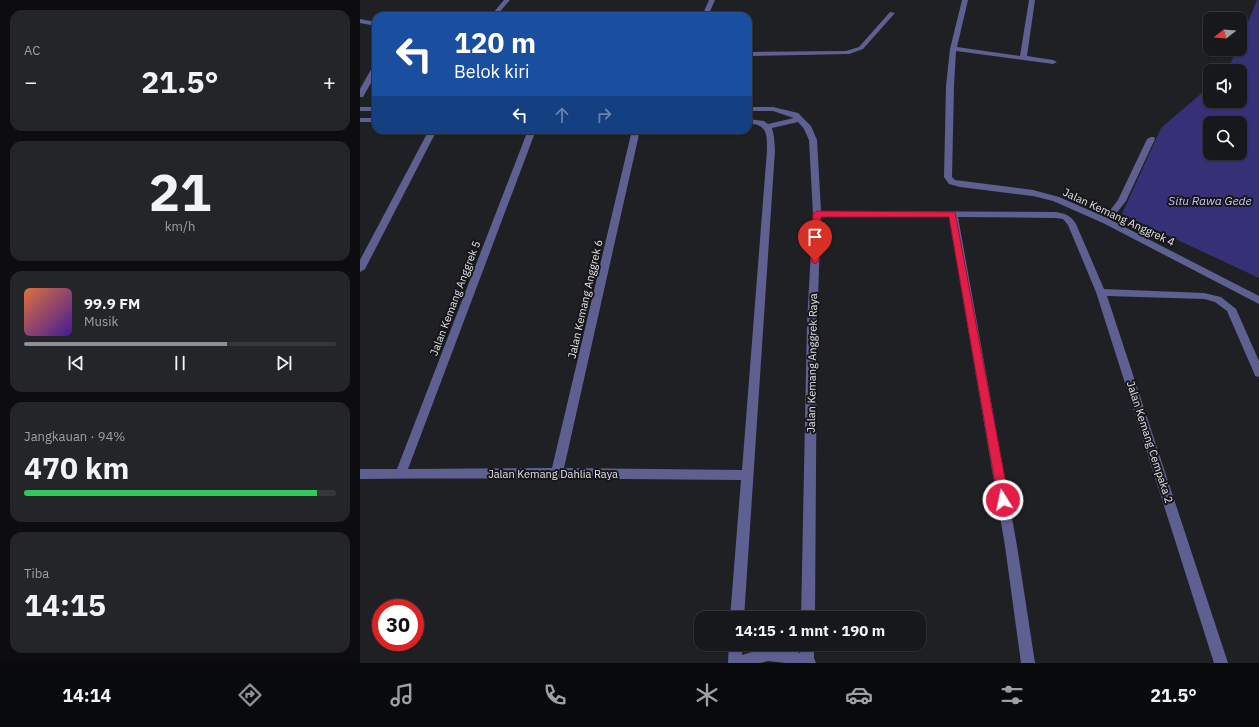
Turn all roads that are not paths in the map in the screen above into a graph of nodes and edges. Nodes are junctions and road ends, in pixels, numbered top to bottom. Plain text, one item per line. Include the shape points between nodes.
1 (507, 0) edge
2 (712, 0) edge
3 (965, 0) edge
4 (1032, 0) edge
5 (497, 12) edge
6 (707, 12) edge
7 (892, 12) dead end
8 (360, 21) edge
9 (372, 23) edge
10 (953, 49) junction
11 (752, 54) edge
12 (1023, 58) junction
13 (1053, 62) dead end
14 (372, 74) edge
15 (360, 94) edge
16 (360, 109) edge
17 (372, 109) edge
18 (752, 109) edge
19 (800, 119) junction
20 (360, 120) edge
21 (372, 120) edge
22 (752, 120) edge
23 (767, 127) junction
24 (431, 134) edge
25 (530, 134) edge
26 (635, 134) edge
27 (1151, 139) dead end
28 (817, 214) junction
29 (953, 214) junction
30 (1106, 221) junction
31 (360, 268) edge
32 (1101, 292) junction
33 (1259, 300) edge
34 (1259, 373) edge
35 (557, 473) junction
36 (360, 474) edge
37 (400, 475) junction
38 (747, 475) junction
39 (738, 611) edge
40 (808, 611) edge
41 (736, 651) edge
42 (807, 651) edge
43 (808, 662) edge
44 (736, 663) edge
45 (1028, 663) edge
46 (1221, 663) edge

1 - 5 street
2 - 6 street
3 - 10 street, Jalan Kemang Anggrek 4
4 - 12 street
7 - 11 street via 861,48 855,51
8 - 9 street
10 - 12 street
10 - 30 street, Jalan Kemang Anggrek 4 via 948,177 952,182 1033,193
12 - 13 street
14 - 15 street
16 - 17 street
18 - 19 street via 783,111 796,114
19 - 23 street
19 - 28 street, Jalan Kemang Anggrek Raya via 808,128 813,140
20 - 21 street
22 - 23 street via 759,121
23 - 38 street via 771,135 771,150
24 - 31 street
25 - 37 street, Jalan Kemang Anggrek 5
26 - 35 street, Jalan Kemang Anggrek 6
27 - 30 street via 1122,201
28 - 29 street
28 - 40 street, Jalan Kemang Anggrek Raya via 812,323
29 - 32 street, Jalan Kemang Cempaka 2 via 1066,217 1072,224
29 - 45 street via 1011,546
30 - 33 street, Jalan Kemang Anggrek 4
32 - 34 street via 1204,296 1218,299 1231,309
32 - 46 street, Jalan Kemang Cempaka 2
35 - 37 street, Jalan Kemang Dahlia Raya
35 - 38 street, Jalan Kemang Dahlia Raya
36 - 37 street, Jalan Kemang Dahlia Raya
38 - 39 street
41 - 44 street
42 - 43 street
43 - 44 street via 768,654

